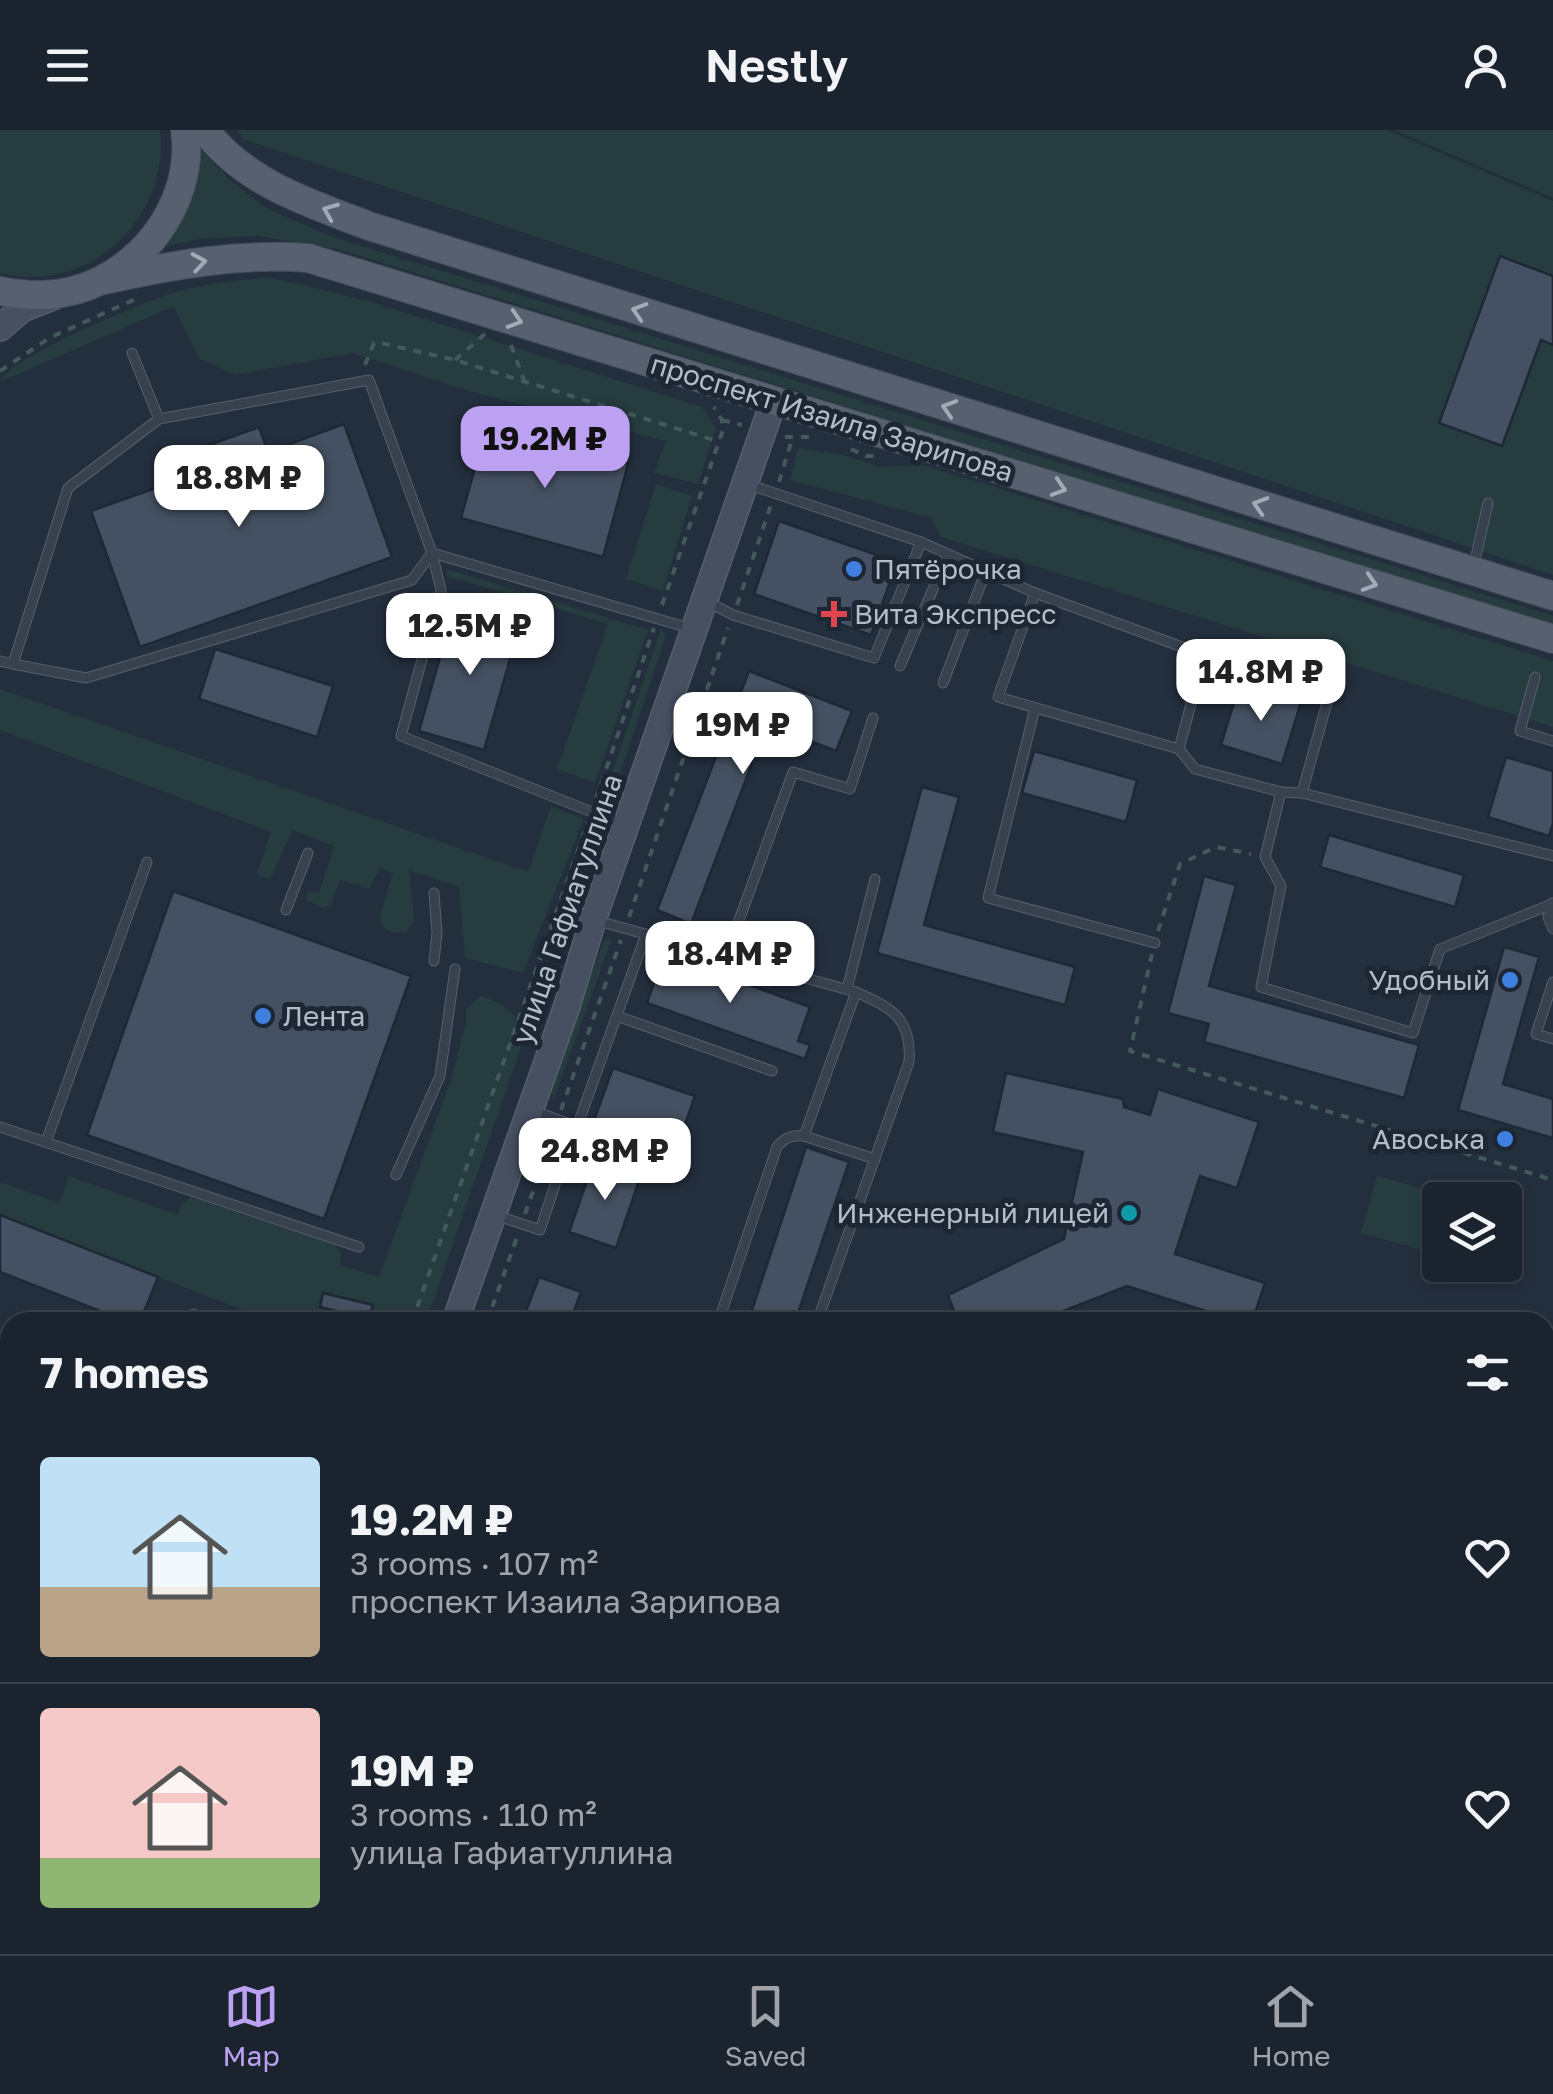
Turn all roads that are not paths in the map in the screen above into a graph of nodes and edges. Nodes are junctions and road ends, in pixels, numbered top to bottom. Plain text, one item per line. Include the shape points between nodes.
1 (185, 130) edge
2 (205, 130) edge
3 (104, 280) junction
4 (0, 291) edge
5 (64, 293) junction
6 (0, 328) edge
7 (132, 353) dead end
8 (774, 400) junction
9 (159, 420) junction
10 (745, 483) junction
11 (1488, 504) dead end
12 (920, 542) junction
13 (432, 552) junction
14 (948, 554) junction
15 (986, 572) junction
16 (1473, 572) junction
17 (1035, 593) junction
18 (1553, 596) edge
19 (705, 601) junction
20 (695, 630) junction
21 (1553, 639) edge
22 (1204, 655) junction
23 (0, 661) edge
24 (13, 664) junction
25 (900, 666) dead end
26 (1535, 678) dead end
27 (944, 684) dead end
28 (1036, 708) junction
29 (873, 718) dead end
30 (1553, 741) edge
31 (1180, 749) junction
32 (1281, 792) junction
33 (1302, 792) junction
34 (626, 826) junction
35 (308, 853) dead end
36 (1553, 856) edge
37 (146, 862) dead end
38 (875, 878) dead end
39 (434, 894) dead end
40 (1552, 902) edge
41 (286, 910) dead end
42 (593, 920) junction
43 (1553, 929) edge
44 (646, 934) junction
45 (1154, 943) road end
46 (726, 956) junction
47 (434, 961) dead end
48 (455, 968) dead end
49 (1553, 982) edge
50 (851, 990) junction
51 (617, 1016) junction
52 (1553, 1039) edge
53 (772, 1071) dead end
54 (528, 1116) junction
55 (0, 1127) edge
56 (577, 1127) junction
57 (804, 1136) junction
58 (46, 1142) junction
59 (644, 1152) dead end
60 (875, 1159) junction
61 (396, 1175) dead end
62 (493, 1214) junction
63 (358, 1247) dead end
64 (459, 1312) edge
65 (723, 1312) edge
66 (821, 1312) edge

1 - 3 main road via 181,186 165,223 138,256
16 -> 2 main road, проспект Изаила Зарипова via 368,226 276,189
3 - 5 main road
3 -> 8 main road, проспект Изаила Зарипова via 214,259 308,258
4 - 5 main road
5 - 6 street via 22,309
7 - 9 lane
8 - 10 street, улица Гафиатуллина
8 -> 21 main road, проспект Изаила Зарипова
9 - 13 lane via 369,380
9 - 24 lane via 68,488
10 - 12 lane
10 - 19 street, улица Гафиатуллина
11 - 16 lane
12 - 14 lane
12 - 19 lane via 874,658
13 - 20 lane
13 - 24 lane via 412,580 86,678
13 - 34 lane via 441,590 401,736
14 - 15 lane
14 - 25 lane
15 - 17 lane
15 - 27 lane
16 - 18 main road, проспект Изаила Зарипова
17 - 22 lane
17 - 28 lane via 998,697
19 - 20 street, улица Гафиатуллина
20 - 34 street, улица Гафиатуллина
22 - 31 lane
22 - 33 lane via 1212,648 1333,681
23 - 24 lane
26 - 30 lane via 1520,731
28 - 31 lane
28 - 45 lane via 988,898
29 - 46 lane via 850,789 793,772
31 - 32 lane via 1195,769
32 - 33 lane
32 - 40 lane via 1265,858 1282,886 1261,986 1413,1032 1440,949
33 - 36 lane
34 - 42 street, улица Гафиатуллина
35 - 41 lane
37 - 58 lane
38 - 50 lane
39 - 47 lane
40 - 43 lane
42 - 44 lane
42 - 54 street, улица Гафиатуллина
44 - 46 lane
44 - 51 lane
46 - 50 lane
48 - 61 lane via 440,1076
49 - 52 lane via 1536,1034
50 - 57 lane
50 - 60 lane via 894,1011 910,1046
51 - 53 lane
51 - 56 lane
54 - 56 lane
54 - 62 street, улица Гафиатуллина
54 - 62 lane via 570,1140 540,1230
55 - 58 lane
56 - 59 lane
57 - 60 lane
57 - 65 lane via 788,1137 777,1147
58 - 63 lane
60 - 66 lane
62 - 64 street, улица Гафиатуллина

